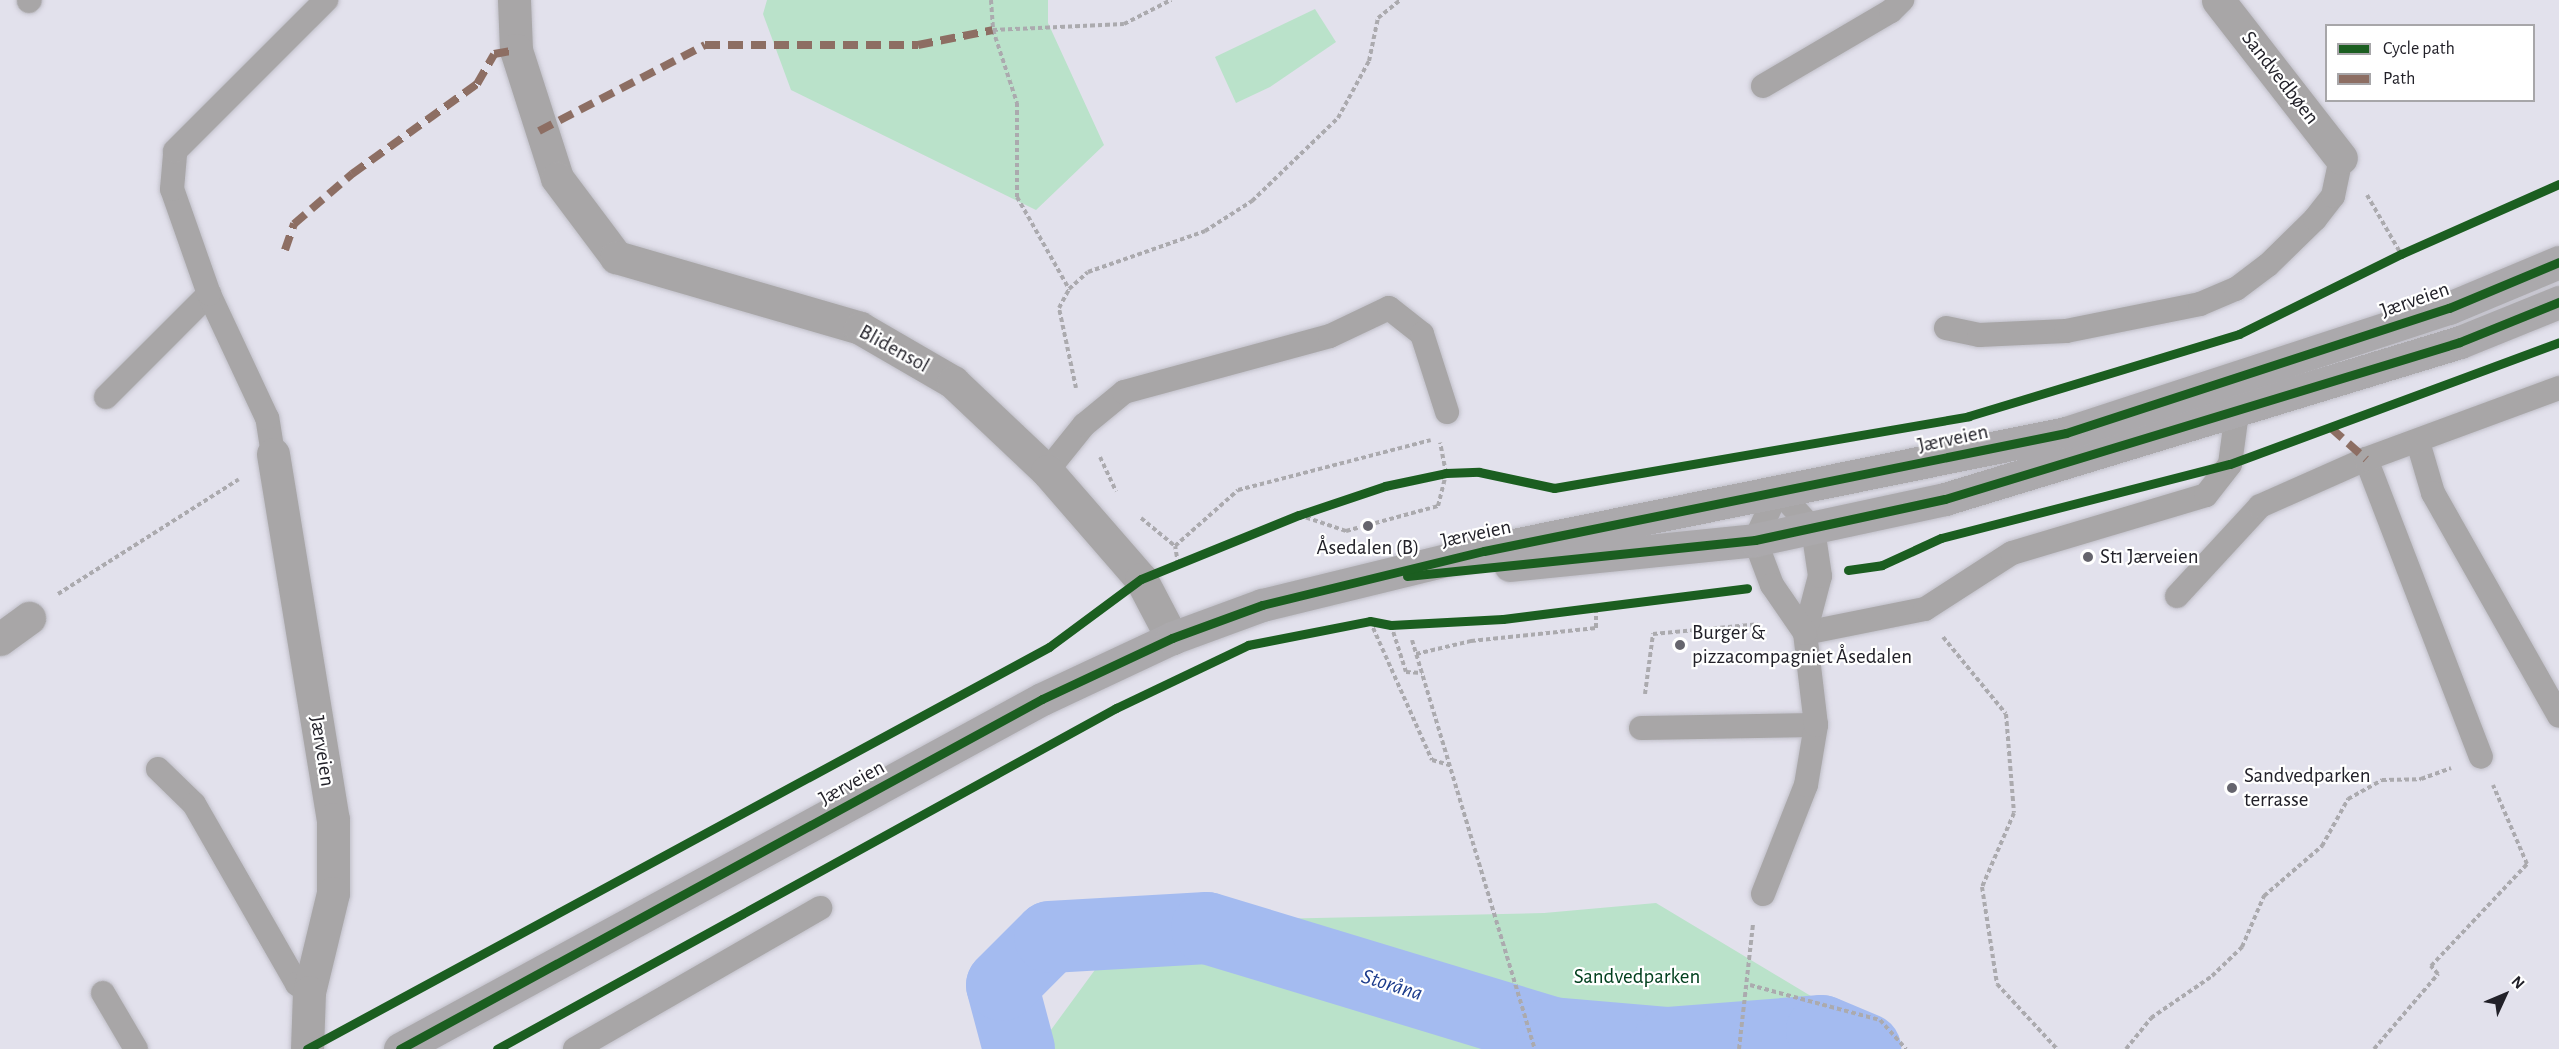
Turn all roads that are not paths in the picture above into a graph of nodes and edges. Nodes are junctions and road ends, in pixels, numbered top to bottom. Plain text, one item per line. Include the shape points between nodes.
1 (326, 0) edge
2 (513, 0) edge
3 (1902, 0) edge
4 (2218, 0) edge
5 (1763, 86) dead end
6 (2341, 158) joint
7 (2559, 262) edge
8 (209, 294) junction
9 (2559, 302) edge
10 (1946, 328) dead end
11 (2559, 388) edge
12 (106, 397) dead end
13 (1447, 412) dead end
14 (2237, 413) junction
15 (2418, 442) junction
16 (273, 454) joint
17 (2366, 459) junction
18 (1047, 471) junction
19 (1778, 491) junction
20 (1813, 529) junction
21 (1755, 540) junction
22 (1335, 584) junction
23 (2177, 596) dead end
24 (29, 618) road end
25 (1805, 633) junction
26 (1172, 638) junction
27 (0, 639) edge
28 (2559, 716) edge
29 (1816, 725) junction
30 (1641, 728) road end
31 (2481, 757) road end
32 (158, 769) dead end
33 (1762, 894) road end
34 (820, 908) dead end
35 (309, 992) junction
36 (103, 993) dead end
37 (136, 1049) edge
38 (307, 1049) edge
39 (400, 1049) edge
40 (575, 1049) edge

1 - 8 lane via 176,151 172,189
2 - 18 street, Blidensol via 516,50 557,178 616,257 860,328 952,382
3 - 5 lane via 1892,11
4 - 6 street, Sandvedbøen
6 - 10 lane via 2333,196 2314,219 2268,265 2227,293 2200,304 2121,323 2066,331 1979,335
7 - 19 main road, Jærveien via 2449,308 2066,433
8 - 12 lane
8 - 16 lane via 267,418
9 - 14 main road, Jærveien via 2460,342
11 - 15 lane
13 - 18 lane via 1422,334 1389,308 1330,336 1124,392 1083,425
14 - 20 main road, Jærveien via 1945,499
14 - 25 lane via 2230,464 2206,495 2012,553 1925,609
15 - 17 lane
15 - 28 lane via 2433,493
16 - 35 street, Jærveien via 333,819 333,893
17 - 23 lane via 2260,506
17 - 31 lane
18 - 26 street, Blidensol via 1141,579
19 - 20 lane
19 - 21 lane
19 - 22 main road, Jærveien
20 - 21 main road, Jærveien
20 - 25 lane via 1820,576
21 - 22 main road, Jærveien
21 - 25 lane via 1772,585
22 - 26 main road, Jærveien
24 - 27 street
25 - 29 lane
26 - 39 main road, Jærveien via 1042,699
29 - 30 lane
29 - 33 lane via 1806,785
32 - 35 lane via 194,804 297,984
34 - 40 lane
35 - 38 street, Jærveien
36 - 37 lane

